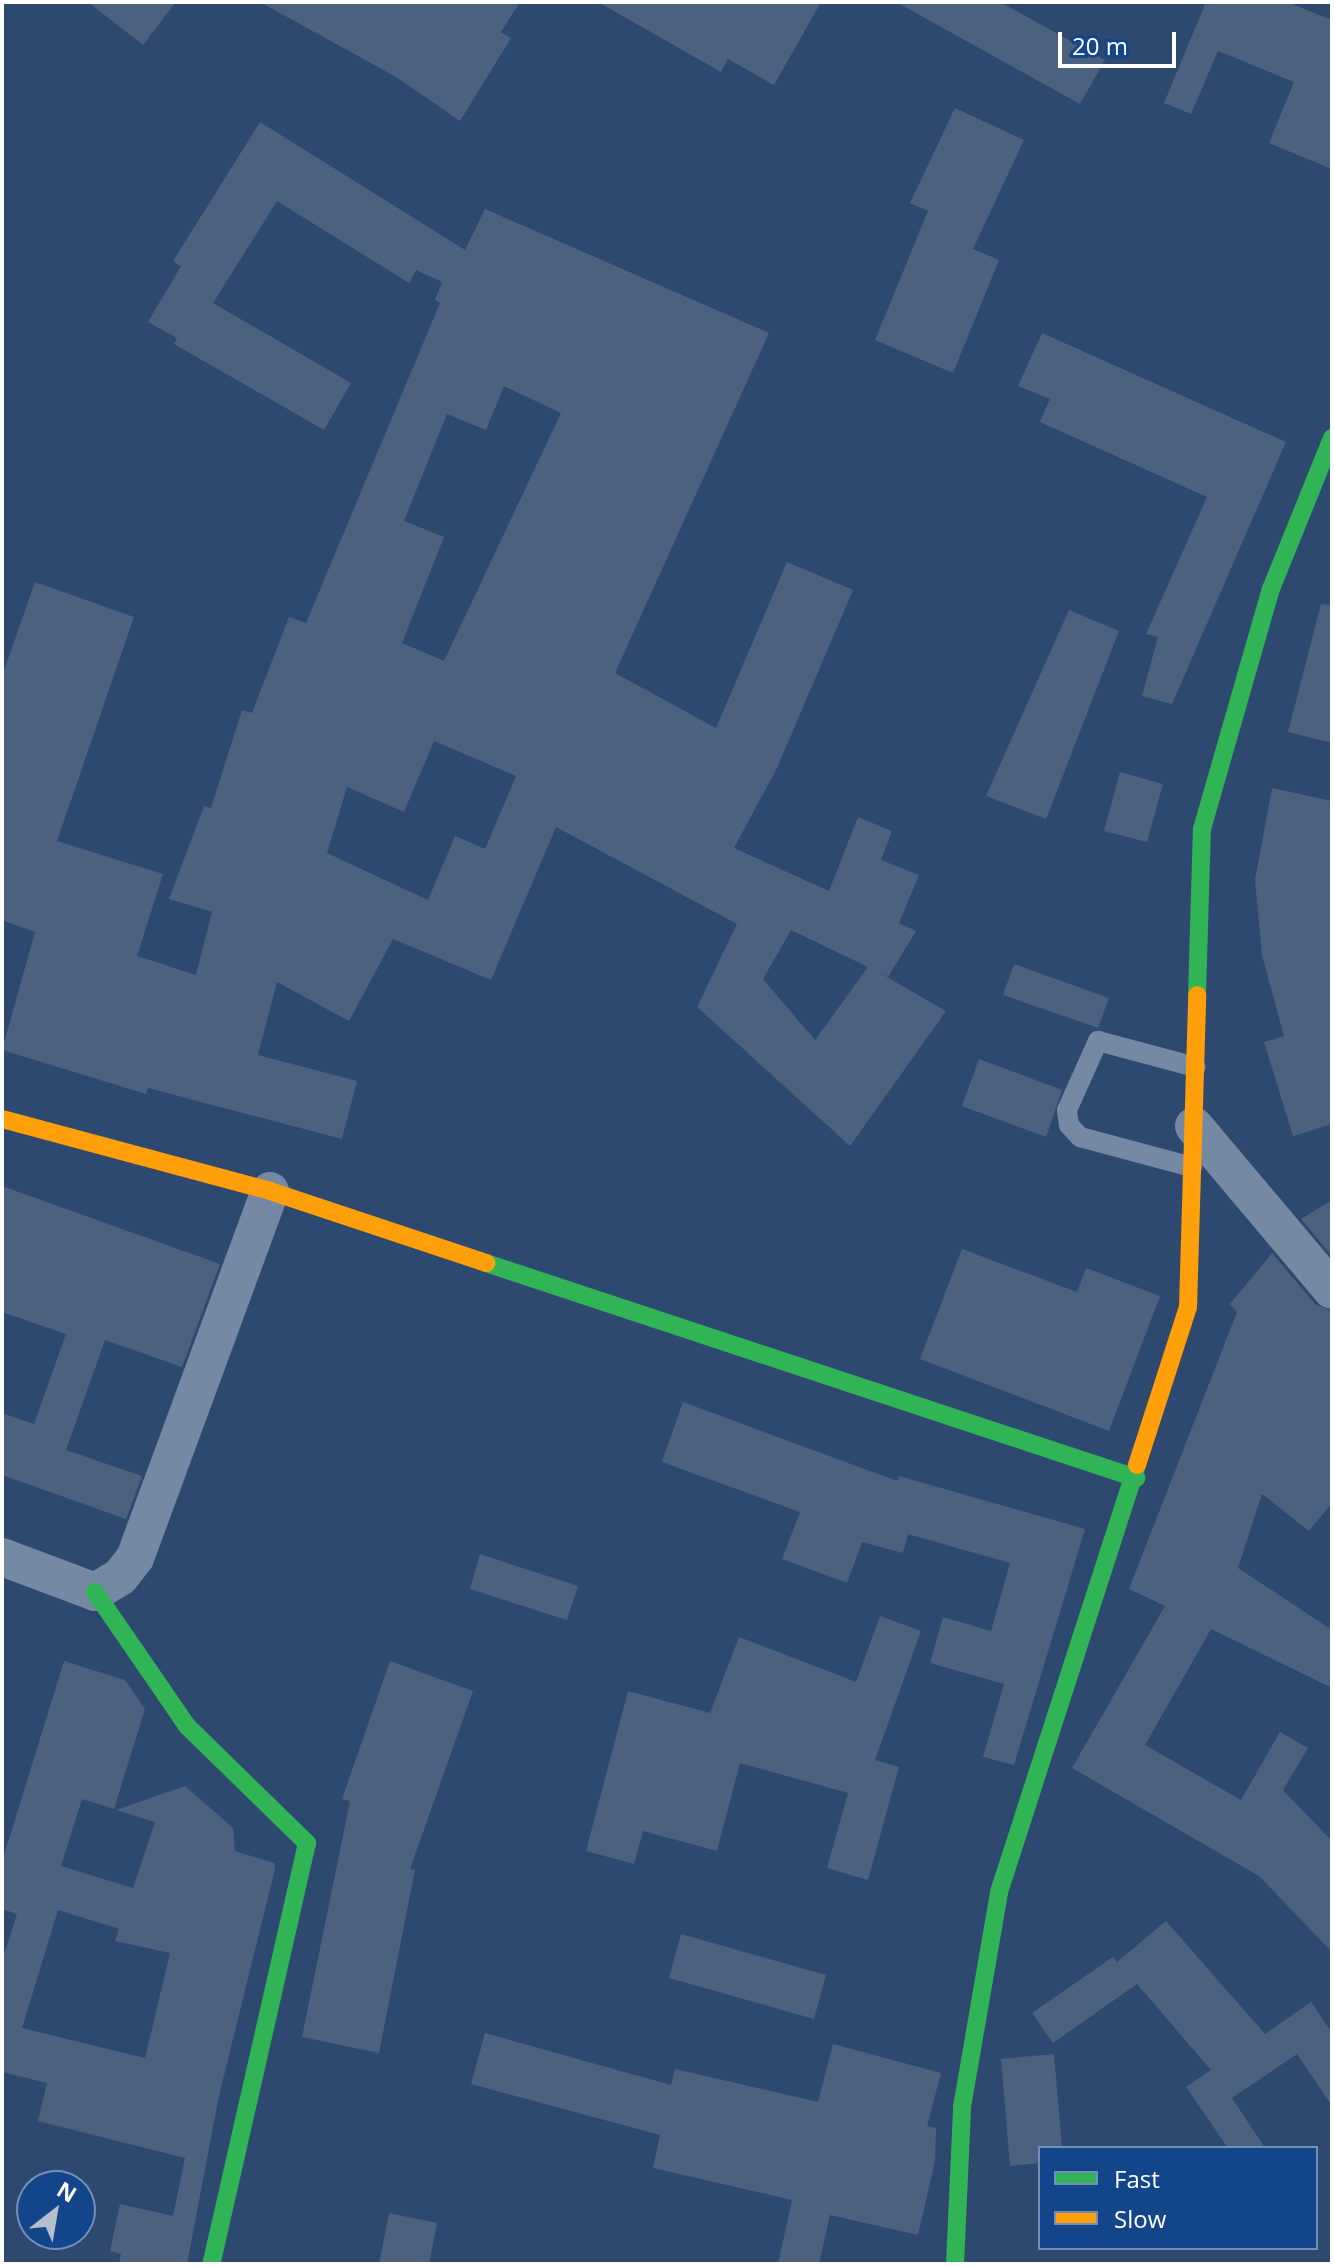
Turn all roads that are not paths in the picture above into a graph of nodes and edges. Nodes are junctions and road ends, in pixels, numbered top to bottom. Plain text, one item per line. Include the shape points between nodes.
1 (1332, 438) edge
2 (1196, 1067) junction
3 (2, 1119) edge
4 (1194, 1126) junction
5 (1192, 1167) junction
6 (270, 1191) junction
7 (1332, 1290) edge
8 (1136, 1478) junction
9 (2, 1557) edge
10 (95, 1592) junction
11 (211, 2264) edge
12 (955, 2264) edge

1 - 2 street via 1271,589 1202,829
2 - 4 street
2 - 5 lane via 1098,1041 1067,1110 1069,1125 1080,1137
3 - 6 street
4 - 5 street
4 - 7 street
5 - 8 street via 1188,1307
6 - 8 street
6 - 10 street via 135,1558 120,1577
8 - 12 street via 999,1892 962,2107
9 - 10 street
10 - 11 street via 187,1726 307,1843

